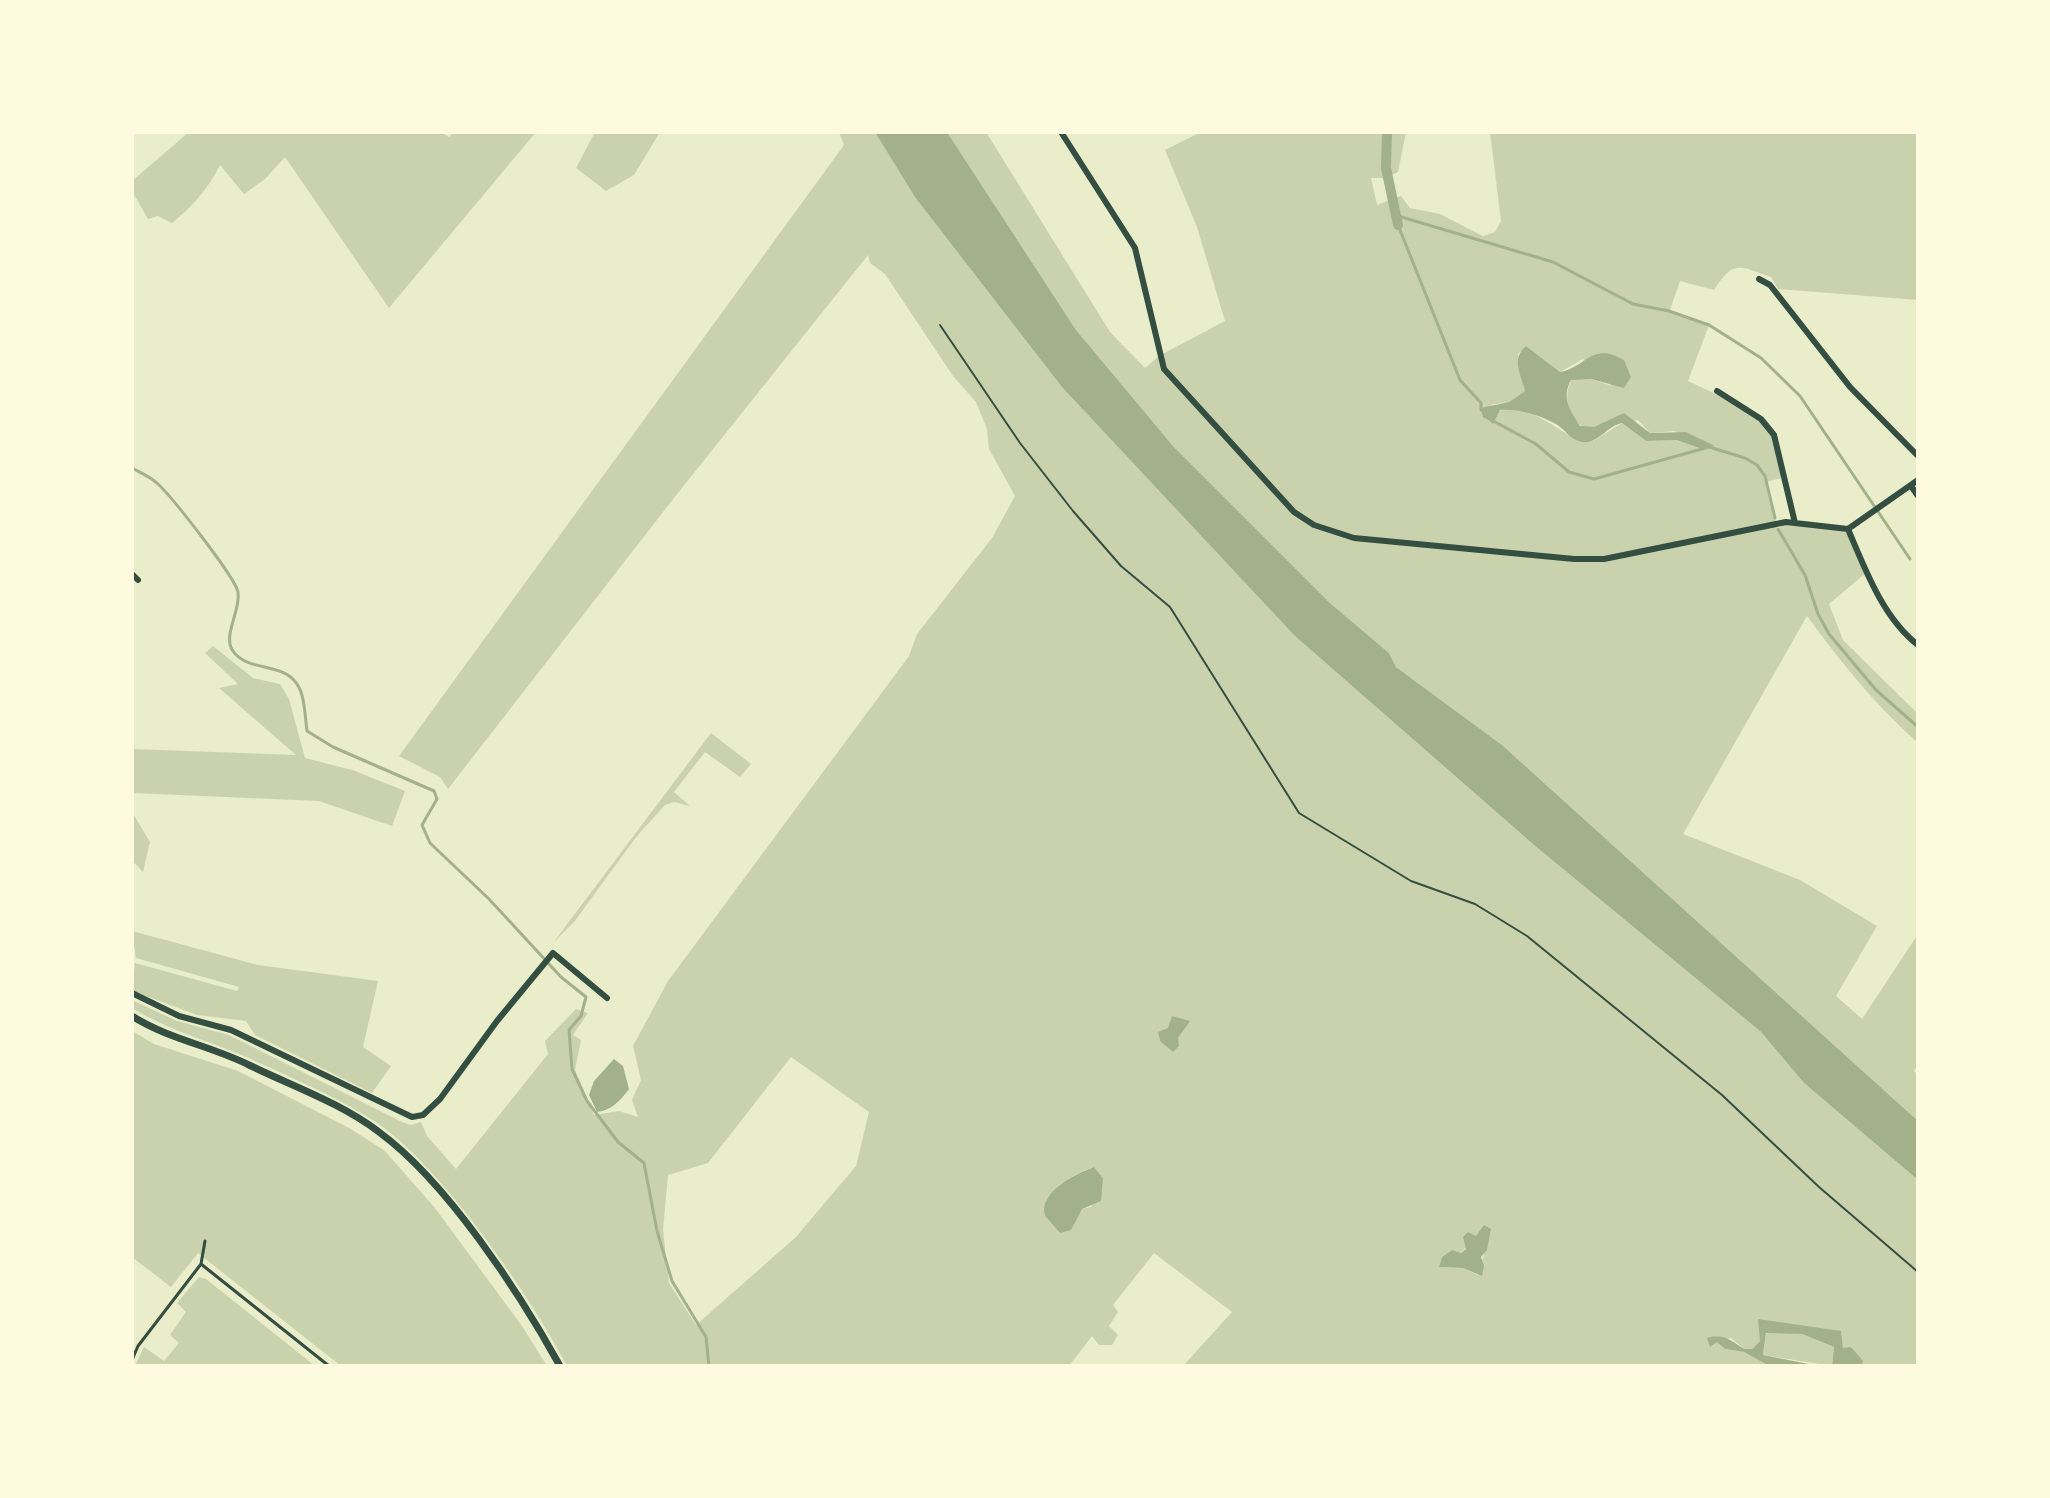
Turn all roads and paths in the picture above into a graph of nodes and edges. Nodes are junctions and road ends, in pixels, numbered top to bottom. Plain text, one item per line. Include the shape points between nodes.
1 (1061, 132) edge
2 (1759, 279) dead end
3 (940, 325) dead end
4 (1717, 391) dead end
5 (1918, 456) edge
6 (1918, 480) edge
7 (1911, 486) junction
8 (1918, 496) edge
9 (1795, 523) junction
10 (1848, 529) junction
11 (132, 574) edge
12 (138, 580) dead end
13 (1918, 645) edge
14 (132, 993) edge
15 (607, 998) dead end
16 (132, 1016) edge
17 (205, 1241) dead end
18 (201, 1264) junction
19 (1918, 1272) edge
20 (132, 1360) edge
21 (329, 1366) edge
22 (560, 1366) edge

1 - 9 street via 1126,231 1141,265 1164,369 1294,512 1314,525 1354,538 1590,560 1765,524
2 - 5 street via 1770,285 1850,387
3 - 19 path via 1073,511 1121,566 1170,607 1299,813 1411,881 1475,904 1527,936 1722,1095
4 - 9 street via 1761,419 1774,435
6 - 7 street
7 - 8 street
7 - 10 street
9 - 10 street
10 - 13 street via 1878,593 1902,631
11 - 12 street
14 - 15 street via 179,1016 231,1030 412,1117 423,1115 440,1099 553,953
16 - 22 street via 165,1034 225,1052 380,1132 464,1220
17 - 18 lane
18 - 20 lane
18 - 21 lane

